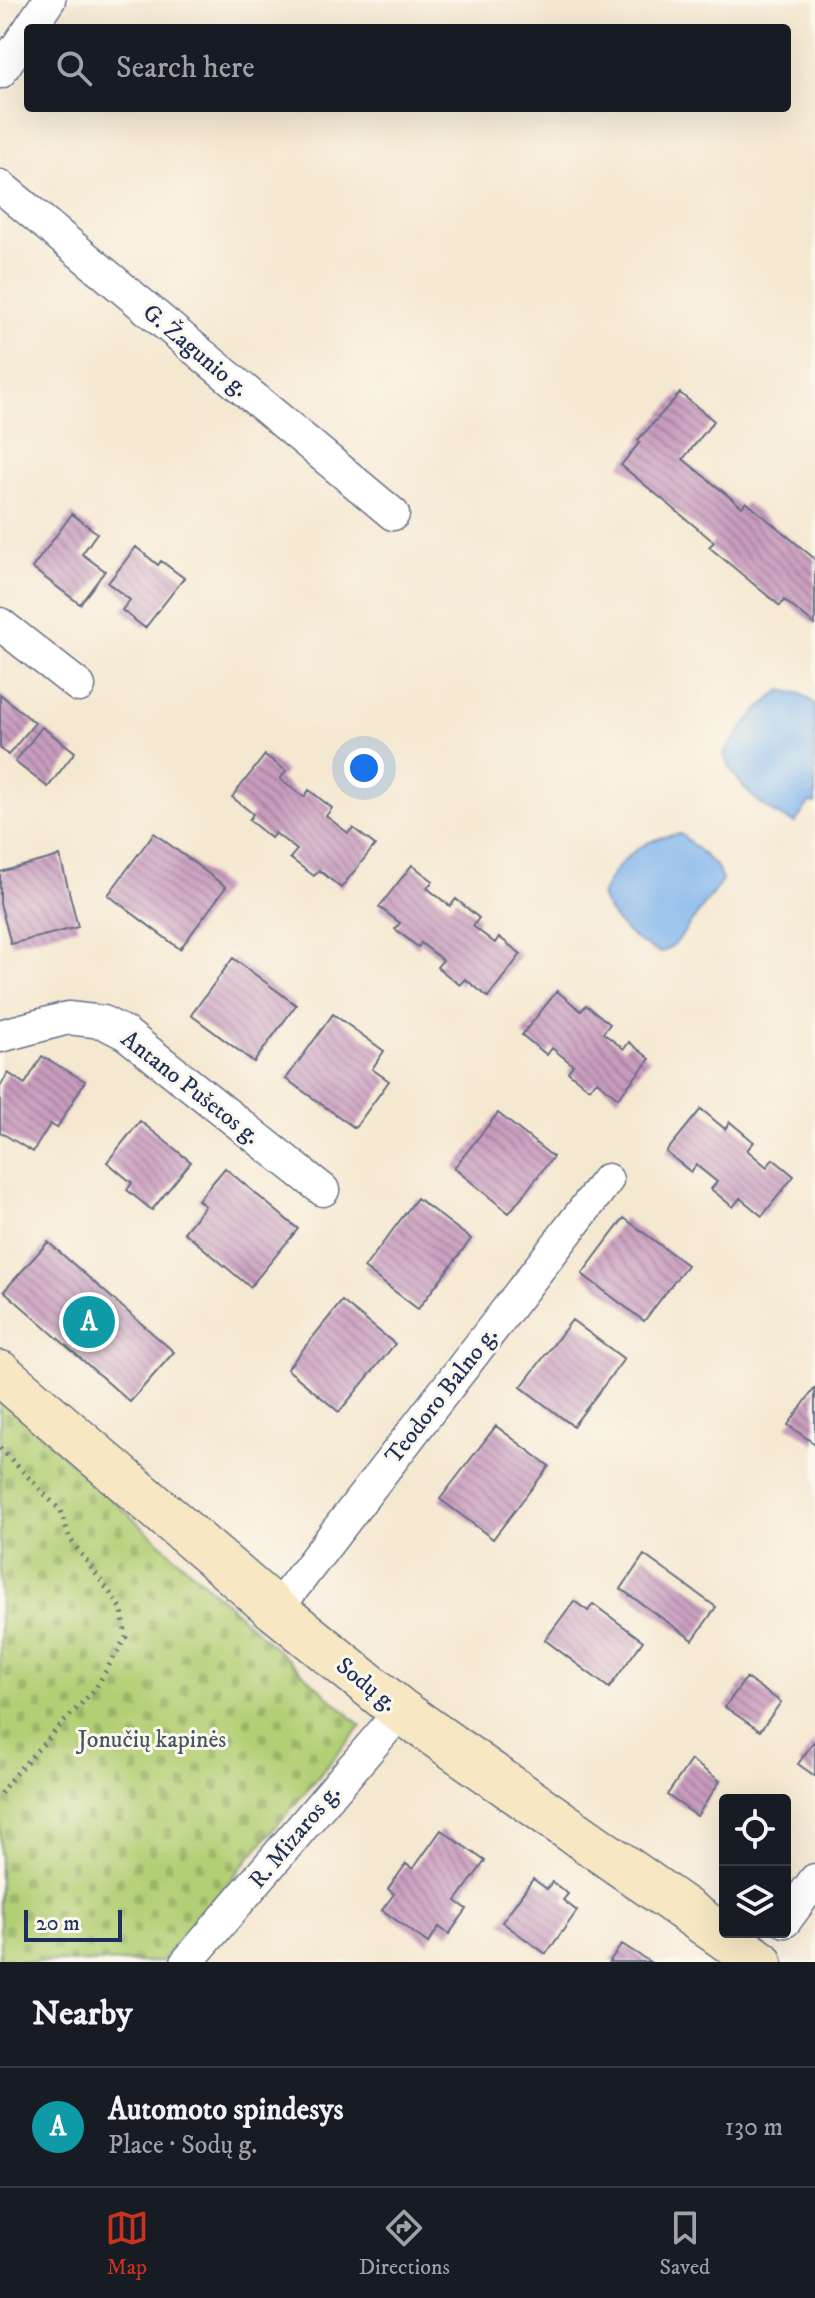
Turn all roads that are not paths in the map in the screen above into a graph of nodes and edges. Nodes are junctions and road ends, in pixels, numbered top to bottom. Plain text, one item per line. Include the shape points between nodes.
1 (49, 0) edge
2 (32, 24) edge
3 (24, 36) edge
4 (0, 72) edge
5 (0, 186) edge
6 (393, 514) dead end
7 (0, 624) edge
8 (79, 686) dead end
9 (0, 1036) edge
10 (607, 1180) dead end
11 (323, 1190) dead end
12 (0, 1373) edge
13 (276, 1610) junction
14 (401, 1711) junction
15 (815, 1880) edge
16 (791, 1913) edge
17 (765, 1951) edge
18 (187, 1962) edge

1 - 2 street
3 - 4 street
5 - 6 street, G. Žagunio g.
7 - 8 street
9 - 11 street, Antano Pušetos g. via 68,1018 103,1022 126,1034
10 - 13 street, Teodoro Balno g.
12 - 13 main road, Sodų g.
13 - 14 main road, Sodų g.
14 - 17 main road, Sodų g.
14 - 18 street, R. Mizaros g.
15 - 16 street

